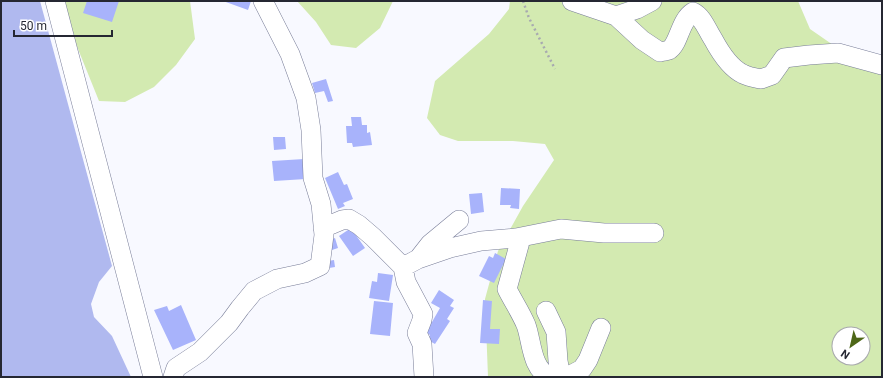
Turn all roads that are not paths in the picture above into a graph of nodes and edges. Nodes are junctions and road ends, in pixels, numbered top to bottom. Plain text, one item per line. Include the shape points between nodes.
1 (55, 1) edge
2 (264, 1) edge
3 (572, 1) edge
4 (652, 1) edge
5 (616, 16) junction
6 (882, 65) edge
7 (459, 220) dead end
8 (323, 228) junction
9 (654, 233) dead end
10 (521, 238) junction
11 (411, 263) junction
12 (546, 311) dead end
13 (601, 328) dead end
14 (152, 377) edge
15 (173, 377) edge
16 (424, 377) edge
17 (550, 377) edge
18 (561, 377) edge
19 (567, 377) edge

1 - 14 street
2 - 8 street via 290,54 306,98 311,130 313,178 321,204
3 - 5 street
4 - 5 street
5 - 6 street via 642,40 660,52 673,47 680,28 690,14 698,14 730,64 743,74 762,79 772,75 784,58 809,55 838,53
7 - 11 street
8 - 11 street via 349,219
8 - 15 street via 320,266 304,273 277,279 254,291 230,323 200,352 176,368
9 - 10 street via 604,233 561,229
10 - 11 street via 481,240 450,248
10 - 17 street via 507,289 526,325 539,369
11 - 16 street via 406,282 423,314 417,333 422,344
12 - 18 street via 556,332
13 - 19 street via 582,369

